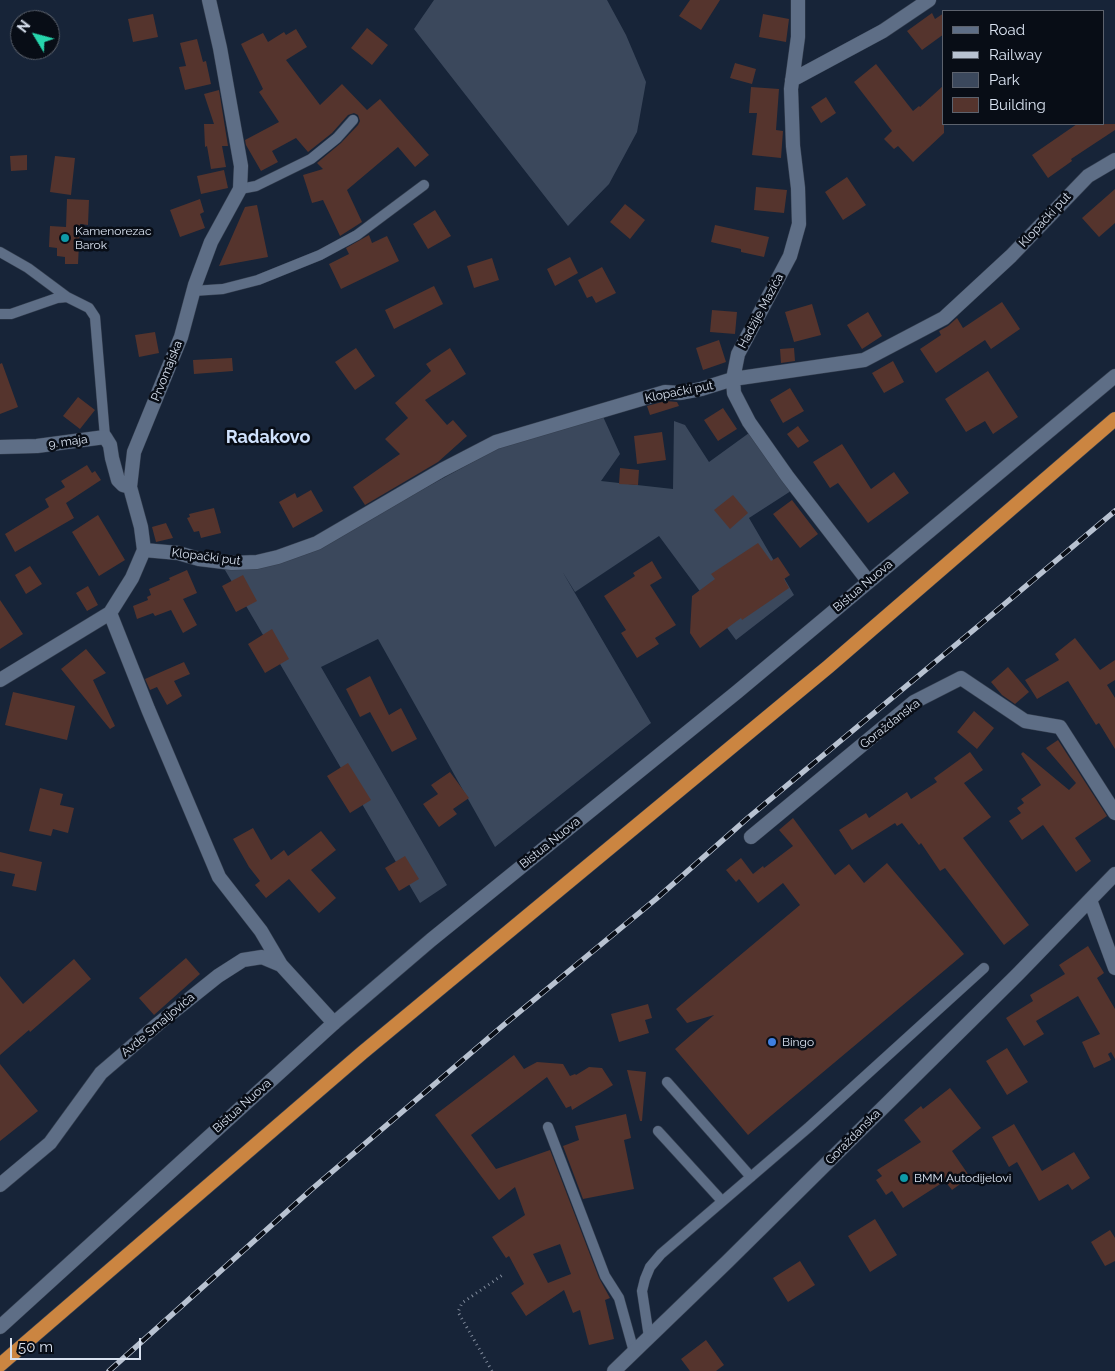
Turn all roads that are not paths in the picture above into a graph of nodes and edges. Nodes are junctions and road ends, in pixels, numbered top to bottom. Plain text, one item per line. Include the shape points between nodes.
1 (209, 0) edge
2 (798, 0) edge
3 (929, 0) edge
4 (792, 80) junction
5 (353, 120) dead end
6 (1115, 160) edge
7 (424, 185) dead end
8 (240, 189) junction
9 (0, 252) edge
10 (193, 291) junction
11 (67, 297) junction
12 (0, 314) edge
13 (1115, 376) edge
14 (733, 379) junction
15 (1115, 419) edge
16 (105, 437) junction
17 (0, 447) edge
18 (130, 487) junction
19 (144, 550) junction
20 (868, 581) junction
21 (110, 613) junction
22 (0, 680) edge
23 (1115, 813) edge
24 (751, 837) dead end
25 (1115, 874) edge
26 (1090, 900) junction
27 (281, 965) junction
28 (984, 968) dead end
29 (1115, 968) edge
30 (334, 1023) junction
31 (667, 1082) dead end
32 (548, 1127) dead end
33 (658, 1131) dead end
34 (751, 1177) junction
35 (0, 1185) edge
36 (722, 1201) junction
37 (0, 1327) edge
38 (649, 1337) junction
39 (634, 1352) junction
40 (0, 1365) edge
41 (614, 1371) edge

1 - 8 street, Prvomajska via 241,166
2 - 4 street, Hadžije Mazića via 798,37
3 - 4 street via 883,31
4 - 14 street, Hadžije Mazića via 799,224 790,256 738,354
5 - 8 lane via 312,159 256,186
6 - 14 street, Klopački put via 1088,176 1011,256 944,318 864,360
7 - 10 lane via 357,235 320,255 258,280 224,289
8 - 10 street, Prvomajska via 211,242
9 - 11 lane
10 - 18 street, Prvomajska via 181,337 134,452
11 - 12 lane via 11,314
11 - 16 lane via 90,308 96,317
13 - 20 street, Bistua Nuova
14 - 19 street, Klopački put via 701,389 665,392 496,442 317,543 258,562 232,563
14 - 20 street, Hadžije Mazića via 734,393 749,422
15 - 40 highway via 828,667 362,1053
16 - 17 street, 9. maja via 37,446
16 - 18 street, 9. maja via 110,444 118,480
18 - 19 street, Prvomajska via 142,527
19 - 21 street, Prvomajska via 132,578
20 - 30 street, Bistua Nuova
21 - 22 street, Prvomajska
21 - 27 street via 219,877 261,931
23 - 24 street, Goraždanska via 1060,727 1025,721 961,678 914,702
25 - 26 street, Goraždanska
26 - 29 street
26 - 38 street, Goraždanska
27 - 30 street
27 - 35 street, Avde Smaljovića via 262,957 243,960 218,976 101,1073 50,1143
28 - 34 lane
30 - 37 street, Bistua Nuova
31 - 34 lane
32 - 39 lane via 605,1276 619,1298
33 - 36 lane
34 - 36 lane
36 - 38 lane via 661,1254 650,1268 642,1291
38 - 39 street, Goraždanska
39 - 41 street, Goraždanska

